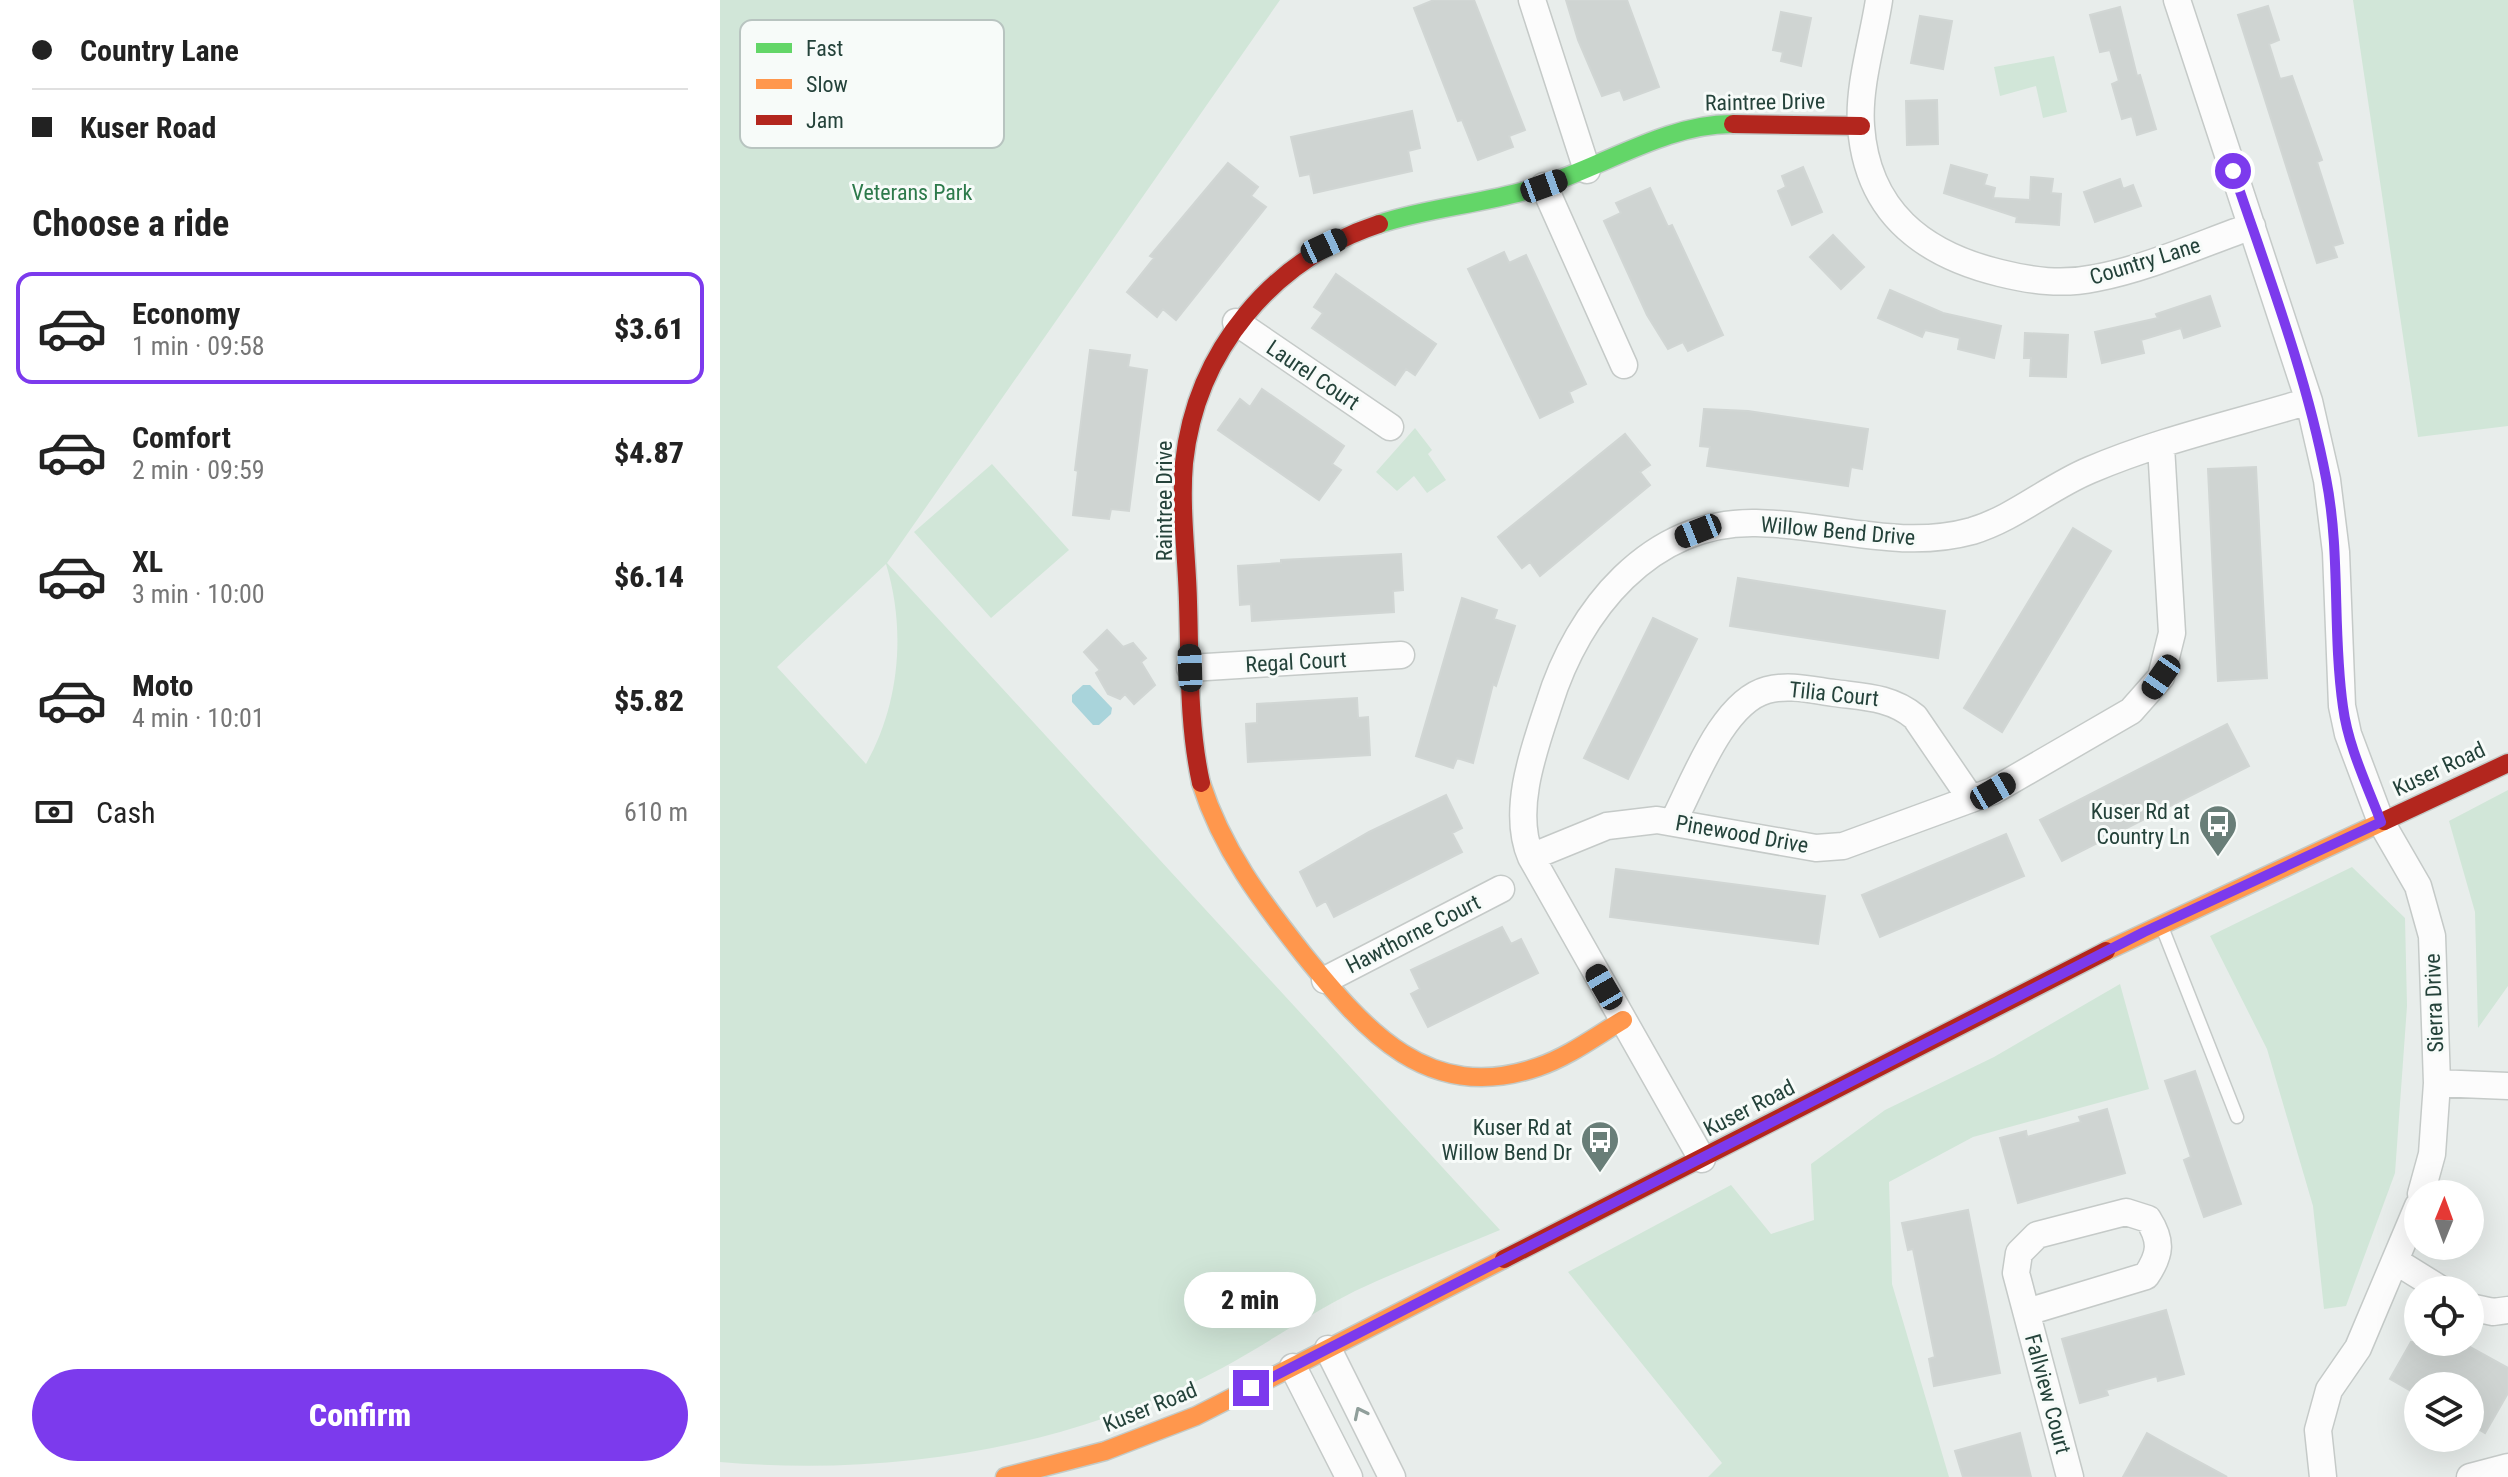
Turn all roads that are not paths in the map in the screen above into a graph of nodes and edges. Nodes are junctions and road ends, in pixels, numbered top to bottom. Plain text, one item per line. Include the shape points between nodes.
1 (1532, 0) edge
2 (1879, 0) edge
3 (2177, 0) edge
4 (1861, 126) junction
5 (1587, 170) junction
6 (1544, 186) junction
7 (2252, 226) junction
8 (1236, 322) junction
9 (1624, 365) dead end
10 (2309, 401) junction
11 (1390, 427) dead end
12 (2161, 446) junction
13 (1401, 655) dead end
14 (1190, 668) junction
15 (2508, 763) edge
16 (1971, 799) junction
17 (1673, 822) junction
18 (2381, 822) junction
19 (1531, 857) junction
20 (1501, 889) dead end
21 (2160, 924) junction
22 (1325, 980) junction
23 (1623, 1020) junction
24 (2437, 1083) junction
25 (2508, 1086) edge
26 (2237, 1117) dead end
27 (1702, 1159) junction
28 (2425, 1180) edge
29 (2404, 1243) edge
30 (2397, 1262) junction
31 (2420, 1276) edge
32 (2484, 1310) edge
33 (2508, 1310) edge
34 (2027, 1312) junction
35 (1328, 1349) junction
36 (1293, 1367) junction
37 (2508, 1467) edge
38 (1005, 1477) edge
39 (1349, 1477) edge
40 (1392, 1477) edge
41 (2070, 1477) edge
42 (2323, 1477) edge
43 (2470, 1477) edge

1 - 5 street
2 - 4 street, Country Lane
3 - 7 street
4 - 5 street, Raintree Drive via 1712,124
4 - 7 street, Country Lane via 1874,183 1891,211 1927,245 1965,264 2066,283 2098,278
5 - 6 street, Raintree Drive
6 - 8 street, Raintree Drive via 1357,231 1294,267
6 - 9 street
7 - 10 street
8 - 11 street, Laurel Court
8 - 14 street, Raintree Drive via 1202,387 1184,464
10 - 12 street, Willow Bend Drive
10 - 18 street via 2336,552 2342,706
12 - 16 street, Pinewood Drive via 2172,633 2161,677 2131,711
12 - 19 street, Willow Bend Drive via 2092,469 2006,516 1942,538 1907,540 1757,523 1729,524 1668,542 1616,583 1573,648 1550,699 1523,811
13 - 14 street, Regal Court
14 - 22 street, Raintree Drive via 1194,748 1224,839 1257,897
15 - 18 street, Kuser Road
16 - 17 street, Pinewood Drive via 1843,846 1816,848
16 - 17 street, Tilia Court via 1904,708 1888,700 1783,687 1745,700 1730,715
17 - 19 street, Pinewood Drive via 1607,826
18 - 21 street, Kuser Road
18 - 24 street, Sierra Drive via 2418,886 2432,936
19 - 23 street, Willow Bend Drive
20 - 22 street, Hawthorne Court
21 - 26 lane
21 - 27 street, Kuser Road
22 - 23 street, Raintree Drive via 1366,1028 1391,1048 1444,1072 1505,1075 1536,1068
23 - 27 street, Willow Bend Drive
24 - 25 street
24 - 28 street, Sierra Drive
27 - 35 street, Kuser Road
29 - 30 street
30 - 31 street
30 - 42 street via 2358,1348 2329,1390 2318,1430
32 - 33 street
34 - 34 street, Fallview Court via 2146,1276 2159,1257 2159,1236 2148,1219 2126,1212 2037,1235 2019,1253 2016,1273
34 - 41 street, Fallview Court
35 - 36 street, Kuser Road
40 -> 35 street
36 - 38 street, Kuser Road via 1167,1429
36 - 39 street
37 - 43 street

